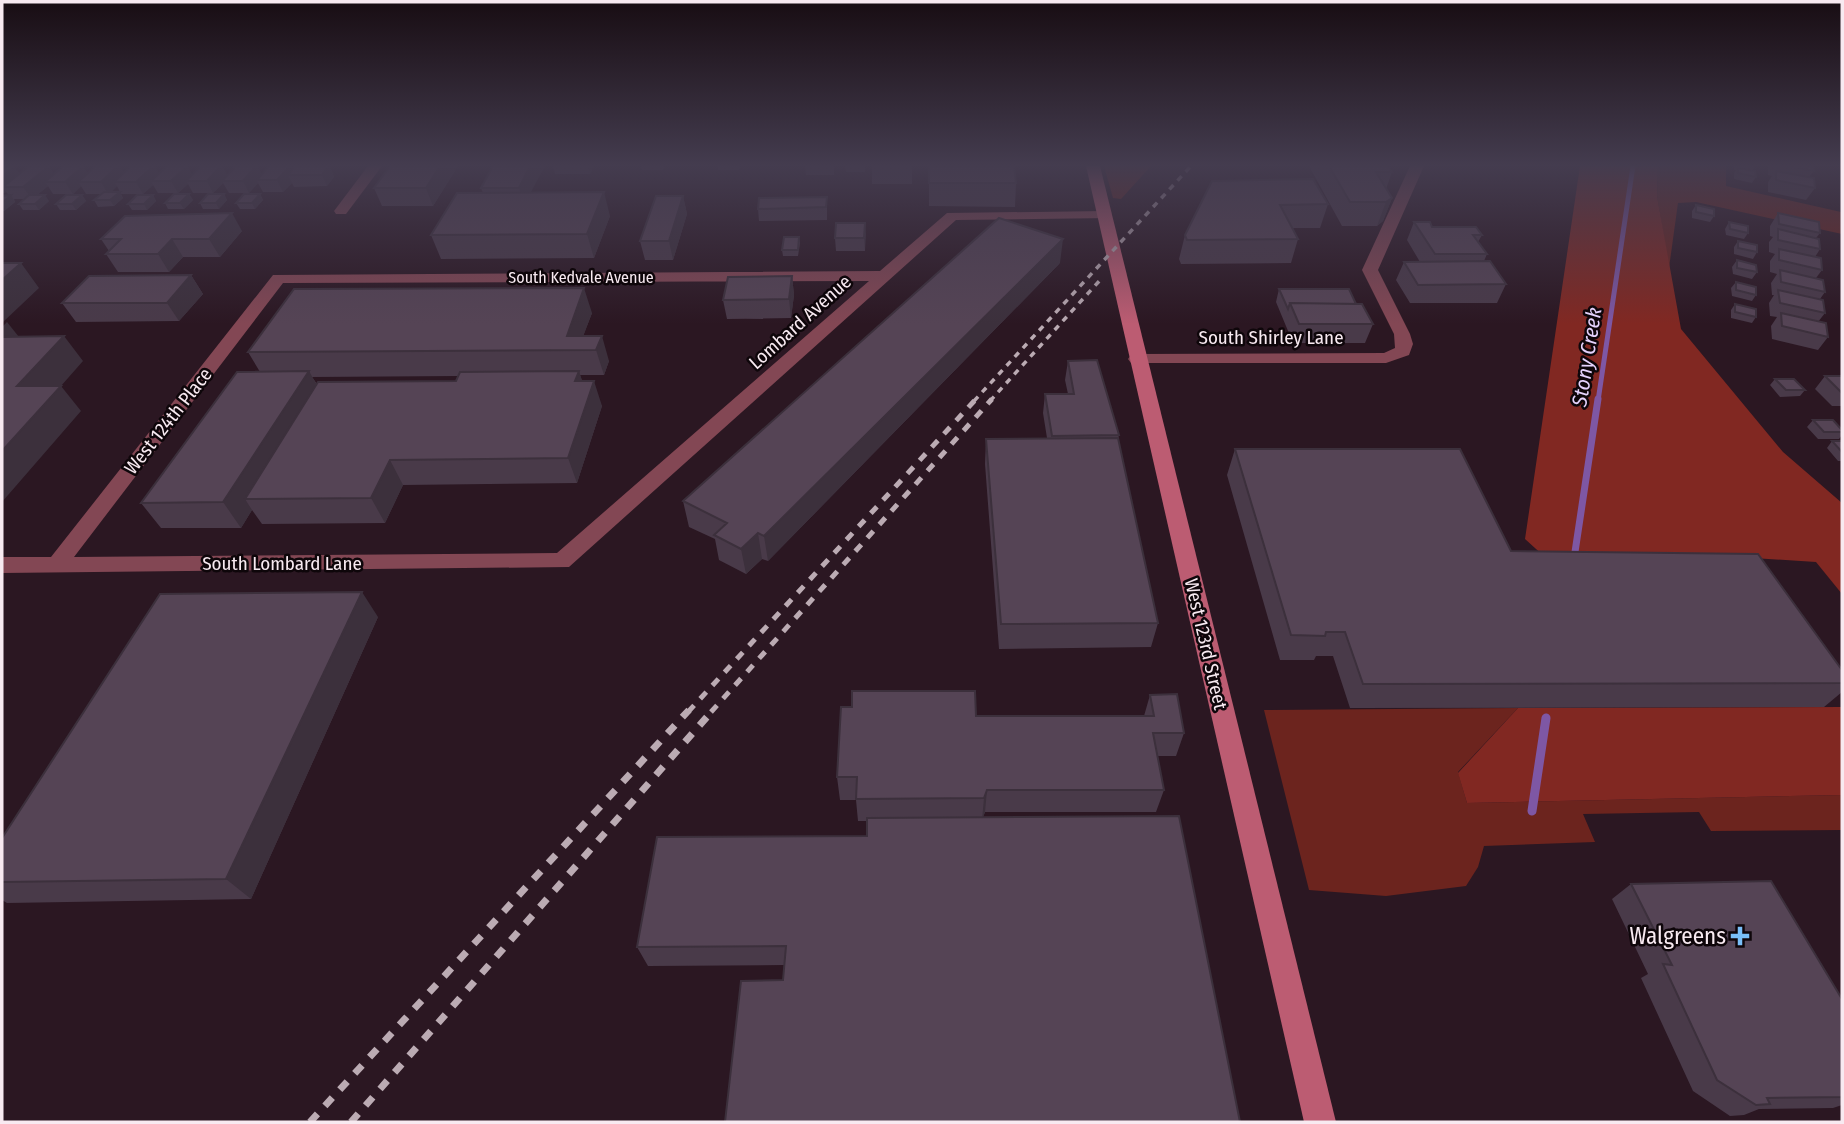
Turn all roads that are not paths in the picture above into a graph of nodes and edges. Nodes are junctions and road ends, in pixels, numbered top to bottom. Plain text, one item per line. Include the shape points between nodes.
1 (949, 218) edge
2 (1106, 218) edge
3 (1393, 218) edge
4 (883, 276) junction
5 (279, 278) joint
6 (1137, 359) junction
7 (562, 561) joint
8 (57, 564) junction
9 (2, 565) edge
10 (1320, 1122) edge

1 - 4 street, Lombard Avenue
2 - 6 street, West 123rd Street
3 - 6 street, South Shirley Lane via 1370,270 1402,334 1403,351 1386,358
4 - 5 street, South Kedvale Avenue
4 - 7 street, Lombard Avenue
5 - 8 street, West 124th Place
6 - 10 street, West 123rd Street
7 - 8 street, South Lombard Lane
8 - 9 street, South Lombard Lane

